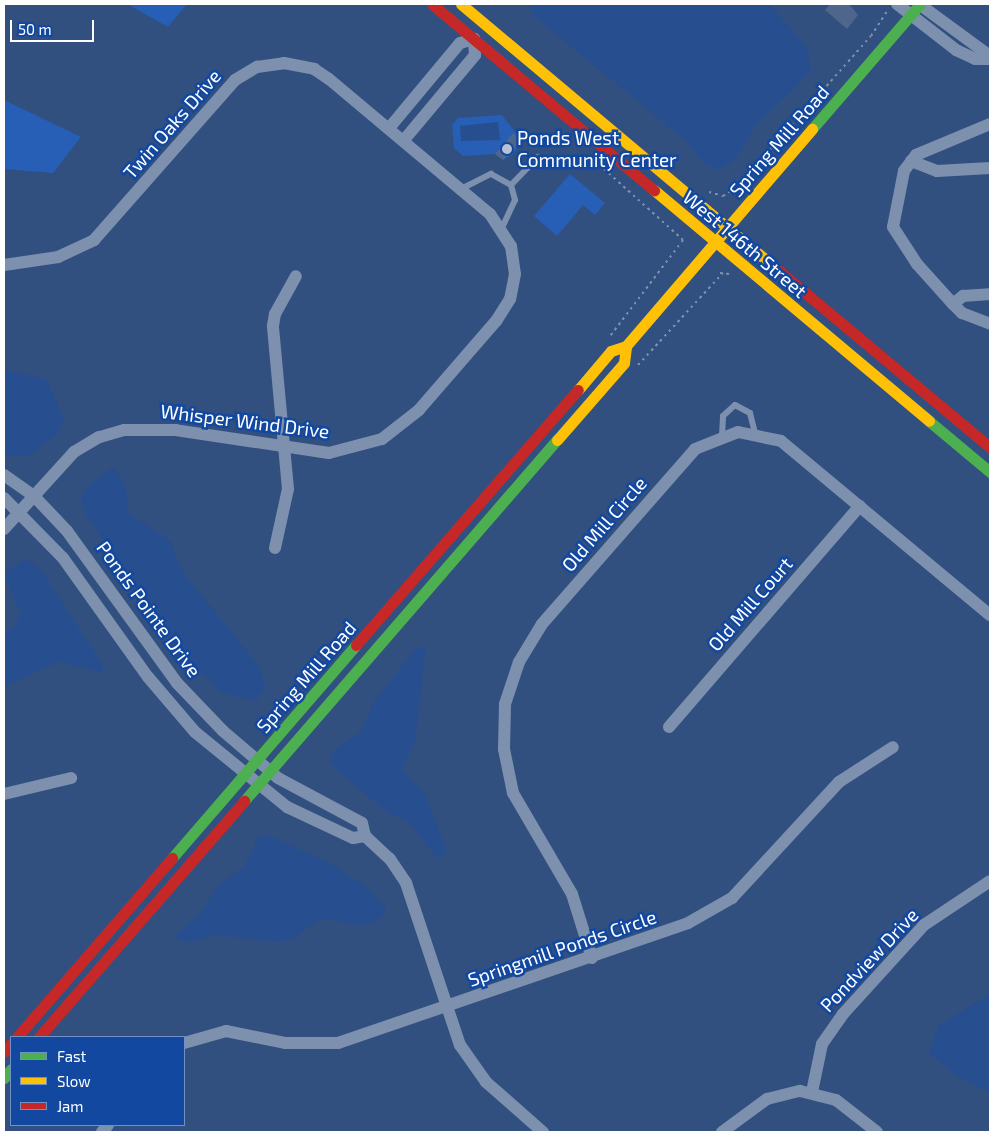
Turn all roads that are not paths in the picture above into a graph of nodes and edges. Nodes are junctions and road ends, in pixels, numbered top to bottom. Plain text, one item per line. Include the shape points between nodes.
1 (432, 4) edge
2 (461, 4) edge
3 (920, 4) edge
4 (894, 6) edge
5 (910, 15) junction
6 (486, 24) junction
7 (474, 39) junction
8 (990, 57) edge
9 (990, 124) edge
10 (397, 134) junction
11 (538, 157) dead end
12 (911, 161) junction
13 (990, 168) edge
14 (511, 185) junction
15 (461, 189) junction
16 (502, 228) junction
17 (728, 228) junction
18 (716, 243) junction
19 (4, 265) edge
20 (296, 276) dead end
21 (990, 294) edge
22 (953, 304) junction
23 (990, 324) edge
24 (626, 346) junction
25 (755, 433) junction
26 (722, 436) junction
27 (990, 447) edge
28 (285, 449) junction
29 (990, 472) edge
30 (4, 475) edge
31 (33, 495) junction
32 (4, 498) edge
33 (860, 506) junction
34 (18, 512) junction
35 (4, 529) edge
36 (275, 548) dead end
37 (990, 615) edge
38 (669, 727) dead end
39 (894, 747) dead end
40 (264, 767) junction
41 (71, 778) dead end
42 (251, 781) junction
43 (4, 794) edge
44 (365, 836) junction
45 (990, 881) edge
46 (592, 958) junction
47 (446, 1009) junction
48 (18, 1036) edge
49 (40, 1036) edge
50 (185, 1043) edge
51 (812, 1092) junction
52 (543, 1132) edge
53 (722, 1132) edge
54 (877, 1132) edge

1 - 7 street, West 146th Street
2 - 6 street, West 146th Street
3 - 5 street, Spring Mill Road
3 - 8 street
4 - 5 street
5 - 8 street via 956,50 975,59
5 - 17 street, Spring Mill Road
6 - 7 street
6 - 17 street, West 146th Street
7 - 10 street via 460,43
7 - 10 street via 475,55
7 - 18 street, West 146th Street
9 - 12 street via 925,149
10 - 15 street, Whisper Wind Drive
10 - 19 street, Twin Oaks Drive via 314,69 284,63 258,67 224,91 94,240 58,257
11 - 14 lane
12 - 13 street via 937,172
12 - 22 street via 897,193 893,227 917,264
14 - 15 lane via 490,174
14 - 16 lane via 515,200
15 - 16 street, Whisper Wind Drive
16 - 28 street, Whisper Wind Drive via 515,261 510,299 419,410 394,432 360,447 329,453
17 - 18 street, Spring Mill Road
17 - 27 street, West 146th Street
18 - 24 street, Spring Mill Road
18 - 29 street, West 146th Street
20 - 28 street via 275,314 273,326
21 - 22 street via 963,296
22 - 23 street via 962,313
24 - 40 street, Spring Mill Road via 611,351
24 - 40 street, Spring Mill Road via 624,363
25 - 26 street, Old Mill Circle
25 - 26 lane via 750,414 735,405 723,416
25 - 33 street, Old Mill Circle via 793,450
26 - 46 street, Old Mill Circle via 695,449 681,463 542,624 519,662 505,704 504,749 513,793 572,894
28 - 31 street, Whisper Wind Drive via 176,430 124,430 99,437 74,452
28 - 36 street via 287,500
30 - 31 street, Ponds Pointe Drive
31 - 34 street, Whisper Wind Drive
31 - 40 street, Ponds Pointe Drive via 95,566 177,682
32 - 34 street, Ponds Pointe Drive
33 - 37 street, Old Mill Circle
33 - 38 street, Old Mill Court
34 - 35 street, Whisper Wind Drive
34 - 42 street, Ponds Pointe Drive via 63,558 164,698
39 - 46 street, Springmill Ponds Circle via 839,782 746,886 722,906 688,924
40 - 42 street, Spring Mill Road
40 - 42 street, Spring Mill Road
40 - 44 street, Ponds Pointe Drive via 362,823
41 - 43 street
42 - 44 street, Ponds Pointe Drive via 286,807 353,838
42 - 48 street, Spring Mill Road
42 - 49 street, Spring Mill Road
44 - 47 street, Ponds Pointe Drive via 390,859 406,884
45 - 51 street, Pondview Drive via 924,925 843,1014 822,1044
46 - 47 street, Springmill Ponds Circle
47 - 50 street, Springmill Ponds Circle via 325,1045 285,1043 226,1031
47 - 52 street, Ponds Pointe Drive via 476,1071
51 - 53 street via 767,1099
51 - 54 street via 836,1100

